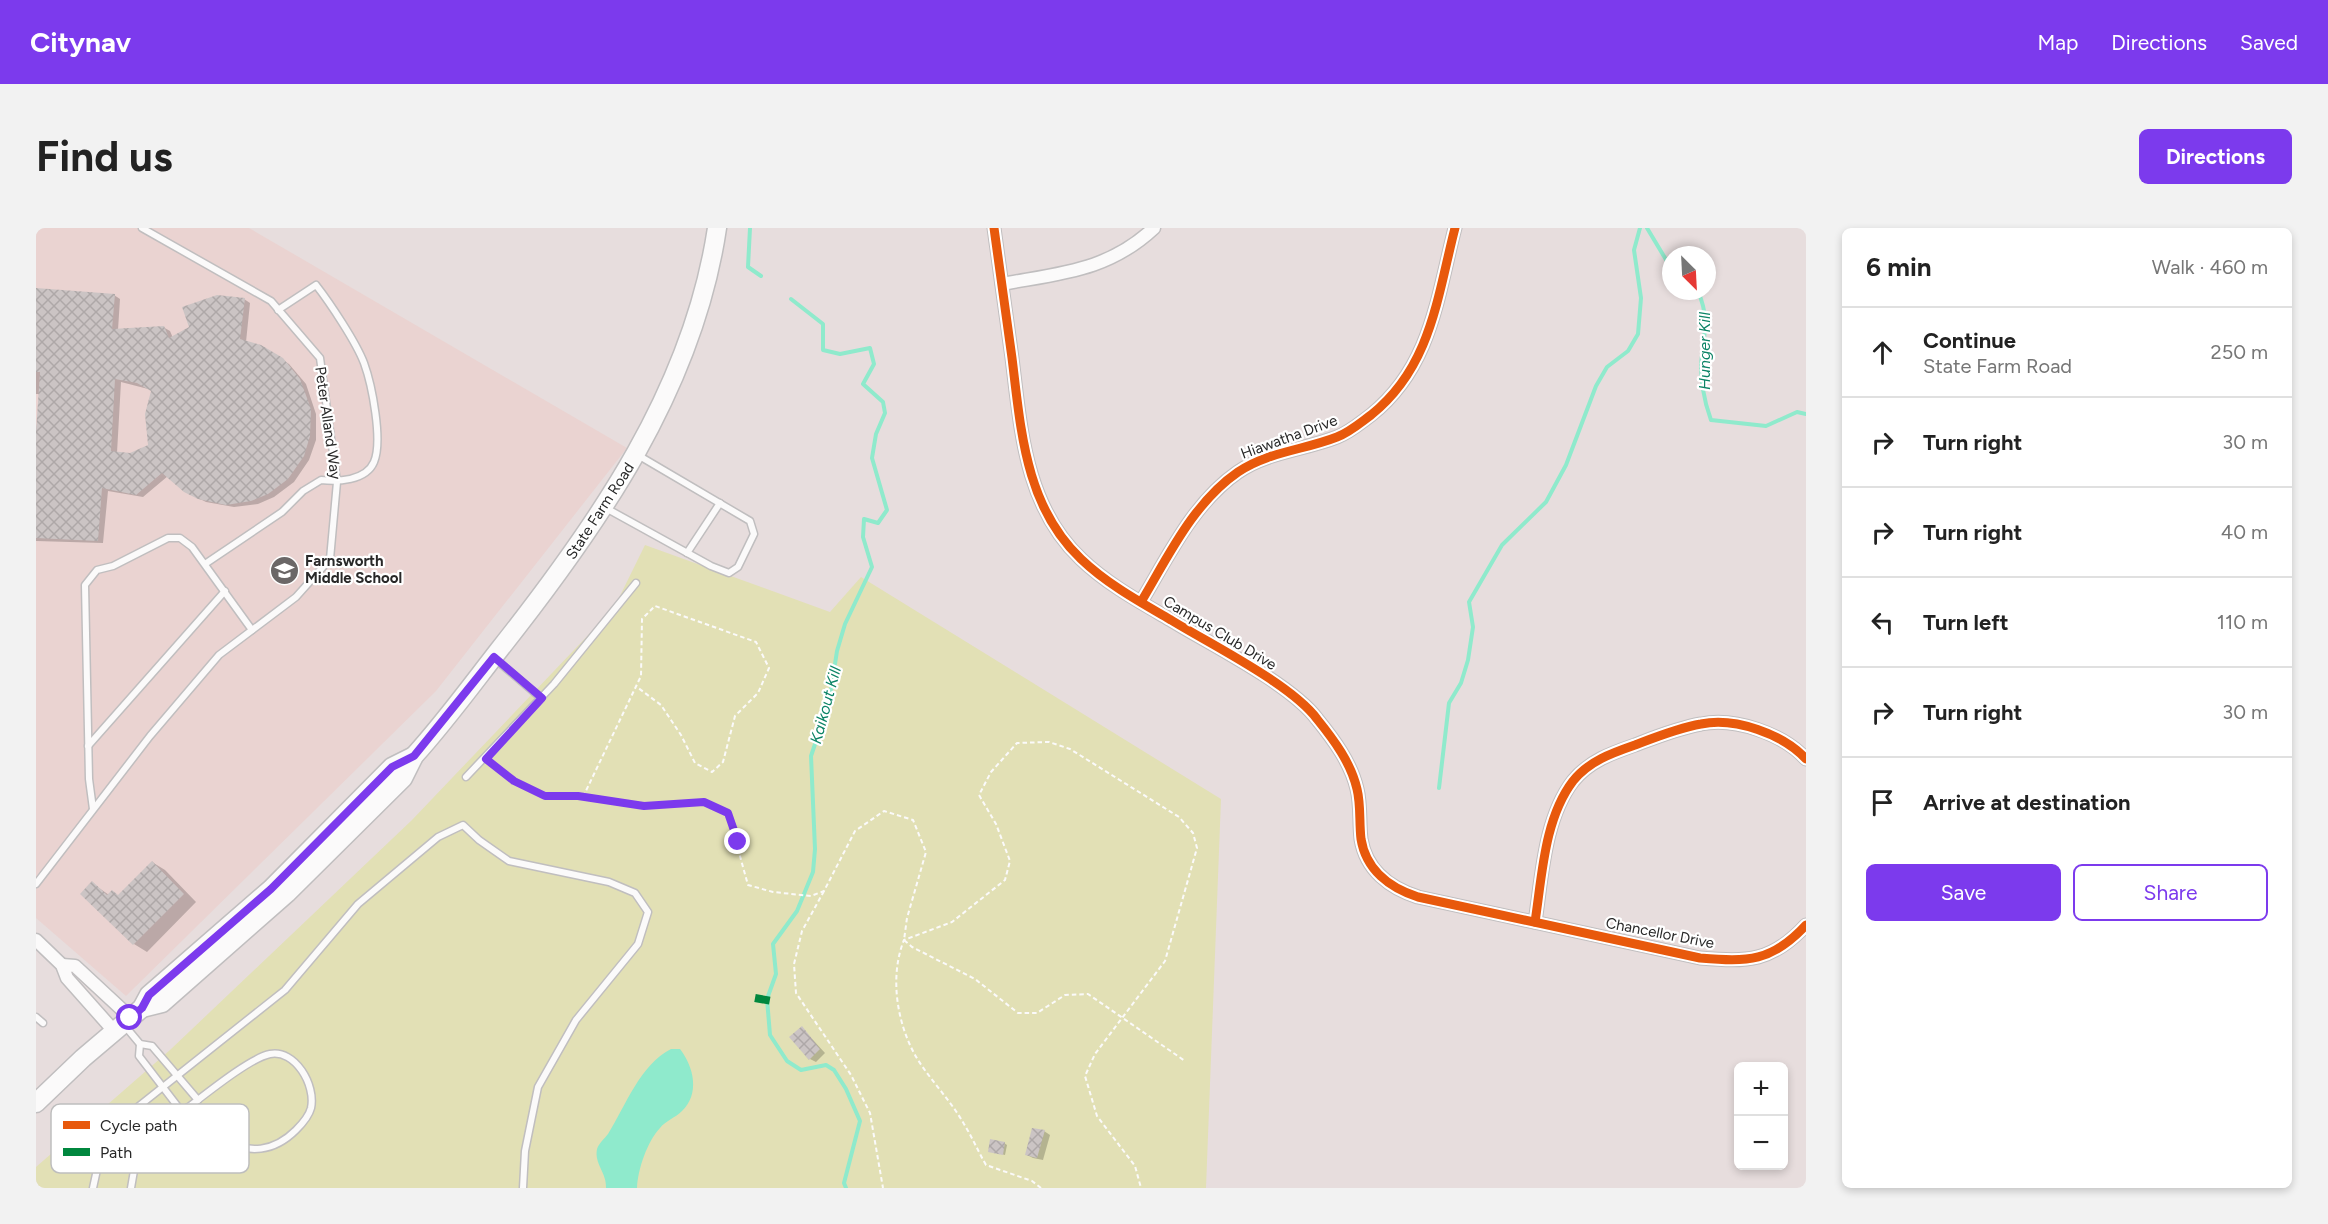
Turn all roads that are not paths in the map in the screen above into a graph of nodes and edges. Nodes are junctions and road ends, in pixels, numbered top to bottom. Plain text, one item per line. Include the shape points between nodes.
1 (142, 228) edge
2 (717, 228) edge
3 (994, 228) edge
4 (1154, 228) edge
5 (1455, 228) edge
6 (1002, 284) junction
7 (278, 310) junction
8 (636, 454) junction
9 (338, 482) junction
10 (720, 503) junction
11 (604, 507) junction
12 (687, 553) junction
13 (205, 564) junction
14 (636, 583) dead end
15 (225, 591) junction
16 (1141, 602) junction
17 (252, 630) junction
18 (494, 657) junction
19 (542, 698) junction
20 (88, 746) junction
21 (1806, 759) edge
22 (466, 777) dead end
23 (93, 809) junction
24 (36, 884) edge
25 (1400, 891) joint
26 (1534, 922) junction
27 (1806, 925) edge
28 (36, 940) edge
29 (62, 965) junction
30 (36, 1017) edge
31 (128, 1020) junction
32 (43, 1023) dead end
33 (140, 1044) junction
34 (178, 1077) junction
35 (163, 1087) junction
36 (198, 1100) junction
37 (36, 1103) edge
38 (142, 1104) edge
39 (176, 1104) edge
40 (193, 1104) edge
41 (249, 1147) edge
42 (96, 1173) edge
43 (134, 1173) edge
44 (93, 1188) edge
45 (131, 1188) edge
46 (524, 1188) edge

1 - 7 lane, Peter Alland Way via 271,301
2 - 8 main road, State Farm Road via 711,266 684,351
3 - 6 street, Campus Club Drive
4 - 6 street via 1138,243 1105,262
5 - 16 street, Hiawatha Drive via 1430,330 1414,367 1388,401 1339,436 1265,458 1237,472 1206,500
6 - 16 street, Campus Club Drive via 1024,453 1043,506 1080,558
7 - 9 lane, Peter Alland Way via 320,358
7 - 9 lane via 316,285 363,362 377,422 374,462 365,473
8 - 10 lane
8 - 11 main road, State Farm Road
9 - 13 lane via 321,480 303,491 282,512
9 - 17 lane, Peter Alland Way via 330,559 296,597
10 - 12 lane
10 - 12 lane via 750,521 754,528 738,567 729,573
11 - 12 lane
11 - 18 main road, State Farm Road
13 - 15 lane
13 - 20 lane via 180,538 168,538 89,577 85,585
14 - 19 lane
15 - 17 lane
15 - 20 lane
16 - 25 street, Campus Club Drive via 1255,671 1316,716 1350,768 1360,801 1367,857 1374,870
17 - 23 lane, Peter Alland Way via 219,656 150,735
18 - 19 lane
18 - 31 main road, State Farm Road via 414,756 403,778 287,893 162,1002
19 - 22 lane
20 - 23 lane
21 - 26 street via 1781,739 1751,729 1702,723 1589,765 1573,781 1557,813 1548,840
23 - 24 lane, Peter Alland Way
25 - 26 street, Chancellor Drive
26 - 27 street, Chancellor Drive via 1700,958 1733,961 1761,958
28 - 29 street
29 - 31 street via 67,978
29 - 31 street via 75,966
30 - 32 lane
31 - 33 lane
31 - 37 main road, State Farm Road
33 - 34 lane via 152,1046
33 - 35 lane via 139,1056
34 - 35 lane
34 - 36 lane
34 - 46 lane via 285,990 358,904 438,837 463,825 510,861 609,882 635,893 648,912 638,944 576,1020 538,1087 525,1151
35 - 38 lane
35 - 39 lane
36 - 40 lane
36 - 41 lane via 254,1060 269,1054 283,1053 299,1066 311,1093 311,1108 304,1122 284,1143
42 - 44 lane
43 - 45 lane

